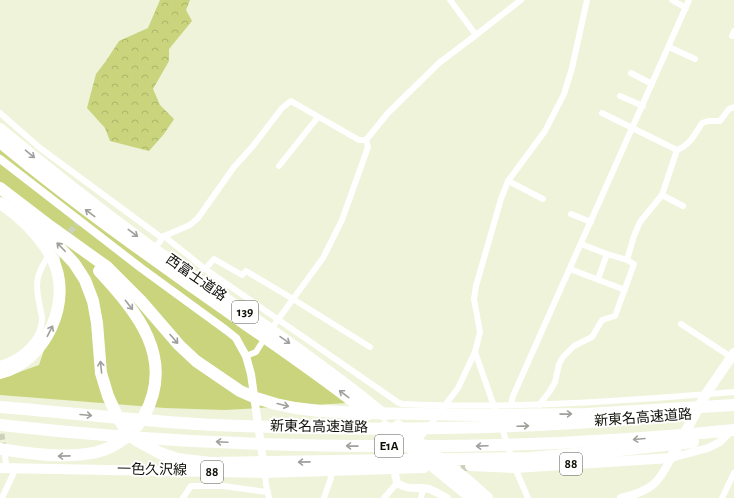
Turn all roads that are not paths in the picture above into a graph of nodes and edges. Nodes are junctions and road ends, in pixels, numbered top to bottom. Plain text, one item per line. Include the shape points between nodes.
1 (450, 0) edge
2 (521, 0) edge
3 (587, 0) edge
4 (672, 0) edge
5 (689, 0) edge
6 (686, 8) junction
7 (476, 36) junction
8 (669, 46) junction
9 (695, 59) dead end
10 (631, 73) dead end
11 (652, 84) junction
12 (620, 96) dead end
13 (642, 106) junction
14 (734, 106) edge
15 (0, 113) edge
16 (602, 113) dead end
17 (318, 117) junction
18 (633, 128) junction
19 (0, 129) edge
20 (366, 140) junction
21 (0, 142) edge
22 (677, 150) junction
23 (0, 159) edge
24 (279, 166) dead end
25 (508, 181) junction
26 (0, 188) edge
27 (662, 195) junction
28 (543, 199) dead end
29 (0, 203) edge
30 (683, 206) dead end
31 (16, 214) junction
32 (571, 214) dead end
33 (591, 222) junction
34 (163, 237) junction
35 (76, 244) junction
36 (158, 244) dead end
37 (581, 244) junction
38 (607, 254) junction
39 (47, 258) dead end
40 (627, 260) junction
41 (570, 269) junction
42 (205, 270) junction
43 (598, 279) junction
44 (625, 290) junction
45 (293, 299) junction
46 (278, 319) junction
47 (681, 324) dead end
48 (274, 325) dead end
49 (261, 344) dead end
50 (370, 347) dead end
51 (475, 352) junction
52 (732, 355) edge
53 (246, 356) junction
54 (0, 364) edge
55 (0, 373) edge
56 (734, 392) edge
57 (706, 394) junction
58 (511, 405) junction
59 (539, 405) junction
60 (734, 405) edge
61 (445, 406) junction
62 (494, 406) junction
63 (0, 407) edge
64 (734, 410) edge
65 (0, 425) edge
66 (125, 429) dead end
67 (734, 429) edge
68 (734, 436) edge
69 (421, 437) dead end
70 (136, 440) dead end
71 (410, 452) dead end
72 (2, 453) edge
73 (672, 458) junction
74 (470, 466) tunnel mouth
75 (8, 468) edge
76 (424, 468) dead end
77 (515, 468) junction
78 (396, 469) junction
79 (330, 471) junction
80 (265, 473) junction
81 (734, 473) edge
82 (397, 484) junction
83 (423, 489) junction
84 (268, 495) edge
85 (632, 496) edge
86 (2, 498) edge
87 (183, 498) edge
88 (324, 498) edge
89 (384, 498) edge
90 (421, 498) edge
91 (447, 498) edge
92 (472, 498) edge
93 (487, 498) edge
94 (528, 498) edge
95 (621, 498) edge
96 (722, 498) edge

1 - 7 street
2 - 7 street
3 - 25 street via 564,94 544,131
4 - 6 street
5 - 6 street
6 - 8 street
7 - 20 street via 438,63 388,113
8 - 9 street
8 - 11 street
10 - 11 street
11 - 13 street
12 - 13 street
13 - 18 street
14 - 22 street via 720,120 702,122 690,143
15 - 34 street via 40,148
16 - 18 street
17 - 20 street via 359,140
17 - 24 street
17 - 34 street via 291,101 288,103 234,167 198,218 190,226
18 - 22 street
18 - 33 street
19 -> 93 highway, 西富士道路 / 139 via 148,244 353,389
20 - 45 street via 368,147 342,220 324,258
92 -> 21 highway, 西富士道路 / 139 via 346,396 86,210
22 - 27 street
23 - 53 street via 236,338
25 - 28 street
25 - 51 street via 476,286 474,299 480,332
26 - 35 highway
27 - 30 street
27 - 40 street via 640,222
29 - 31 highway
55 -> 31 highway via 22,363 43,343 55,320 60,293 52,258 40,240
66 -> 31 highway via 108,396 103,379 97,323 93,301 85,280 74,263 45,232
32 - 33 street
33 - 37 street
34 - 36 street
34 - 42 street
35 -> 60 highway via 107,267 190,356 240,391 295,408 364,413 475,415 587,414
35 -> 72 highway via 118,291 147,334 156,365 153,397 139,425 125,438 98,452 72,456
37 - 38 street
37 - 41 street
38 - 40 street
38 - 43 street
39 - 54 street via 40,270 36,291 42,317 40,328 23,353
40 - 44 street via 634,264
41 - 43 street
41 - 58 street
42 - 45 street via 214,259 242,275 246,272
42 - 46 street
43 - 44 street
44 - 59 street via 615,316 602,320 592,337 574,346 563,357 555,382
45 - 46 street
45 - 50 street
46 - 48 street
46 - 61 street via 399,403
47 - 52 street
49 - 53 street via 256,352
51 - 61 street via 458,388
51 - 62 street
52 - 57 main road
53 - 80 street via 251,374
56 - 57 street
57 - 59 street
57 - 73 main road
58 - 59 street
58 - 62 street
61 - 62 street
61 - 69 street
62 - 77 street
63 -> 64 highway, 新東名高速道路 / E1A via 212,424 349,428 548,425
67 -> 65 highway, 新東名高速道路 / E1A via 548,444 360,447 163,439
67 - 73 street via 720,442 708,448
68 -> 70 highway via 611,452 530,458 210,463 177,459
71 - 78 street
72 - 75 street
73 - 77 main road, 88
73 - 85 street via 663,475 654,484
74 - 77 main road, 88
75 - 80 main road, 一色久沢線 / 88
75 - 86 street
76 - 78 main road, 一色久沢線 / 88
77 - 94 street
78 - 79 main road, 一色久沢線 / 88
78 - 82 street
79 - 80 main road, 一色久沢線 / 88
79 - 88 street via 331,478
80 - 84 street
81 - 96 street
82 - 83 street via 410,489
82 - 89 street
83 - 90 street
83 - 91 street via 429,489
84 - 87 street via 223,486 191,486
85 - 95 street

